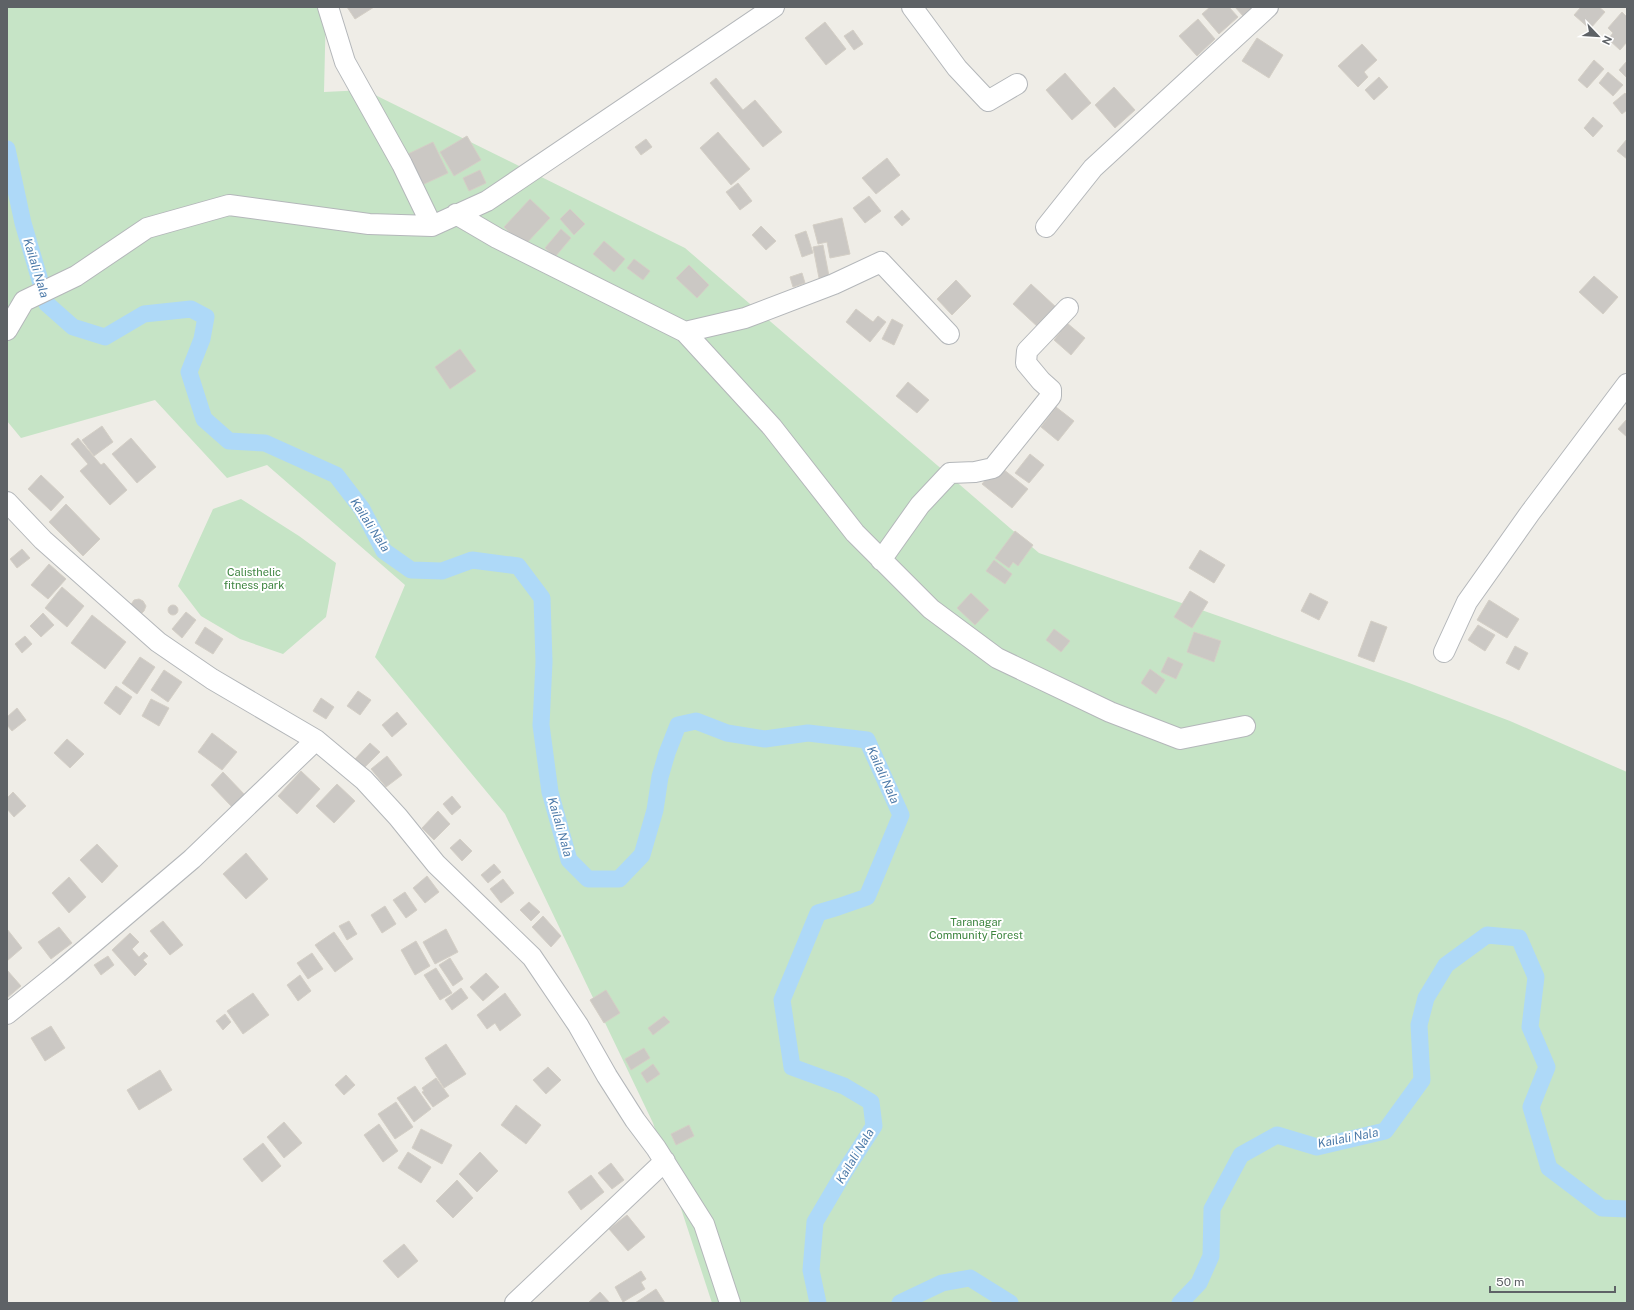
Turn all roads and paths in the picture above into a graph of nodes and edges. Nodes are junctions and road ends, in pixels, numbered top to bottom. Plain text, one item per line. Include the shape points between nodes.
1 (328, 7) edge
2 (774, 7) edge
3 (912, 7) edge
4 (1268, 7) edge
5 (1017, 84) dead end
6 (456, 214) junction
7 (432, 226) junction
8 (1046, 228) dead end
9 (1068, 308) dead end
10 (7, 330) edge
11 (685, 332) junction
12 (949, 334) dead end
13 (1627, 384) edge
14 (7, 502) edge
15 (881, 560) junction
16 (1444, 652) dead end
17 (1245, 726) dead end
18 (316, 740) junction
19 (7, 1014) edge
20 (665, 1161) junction
21 (515, 1303) edge
22 (730, 1303) edge

1 - 7 street via 345,62 402,164
2 - 6 street via 487,201
3 - 5 street via 957,68 988,101
4 - 8 street via 1094,168
6 - 7 street
6 - 11 street via 497,238
7 - 10 street via 368,224 229,205 147,228 76,276 24,300
9 - 15 street via 1027,352 1026,363 1051,390 1051,396 993,468 950,473 920,505
11 - 12 street via 745,318 834,284 881,262
11 - 15 street via 772,427 854,533
13 - 16 street via 1467,602
14 - 18 street via 43,540 158,642 212,678
15 - 17 street via 931,609 997,658 1110,712 1180,739
18 - 19 street via 192,859
18 - 20 street via 364,780 436,864 532,957 578,1025 607,1076
20 - 21 street
20 - 22 street via 704,1224

